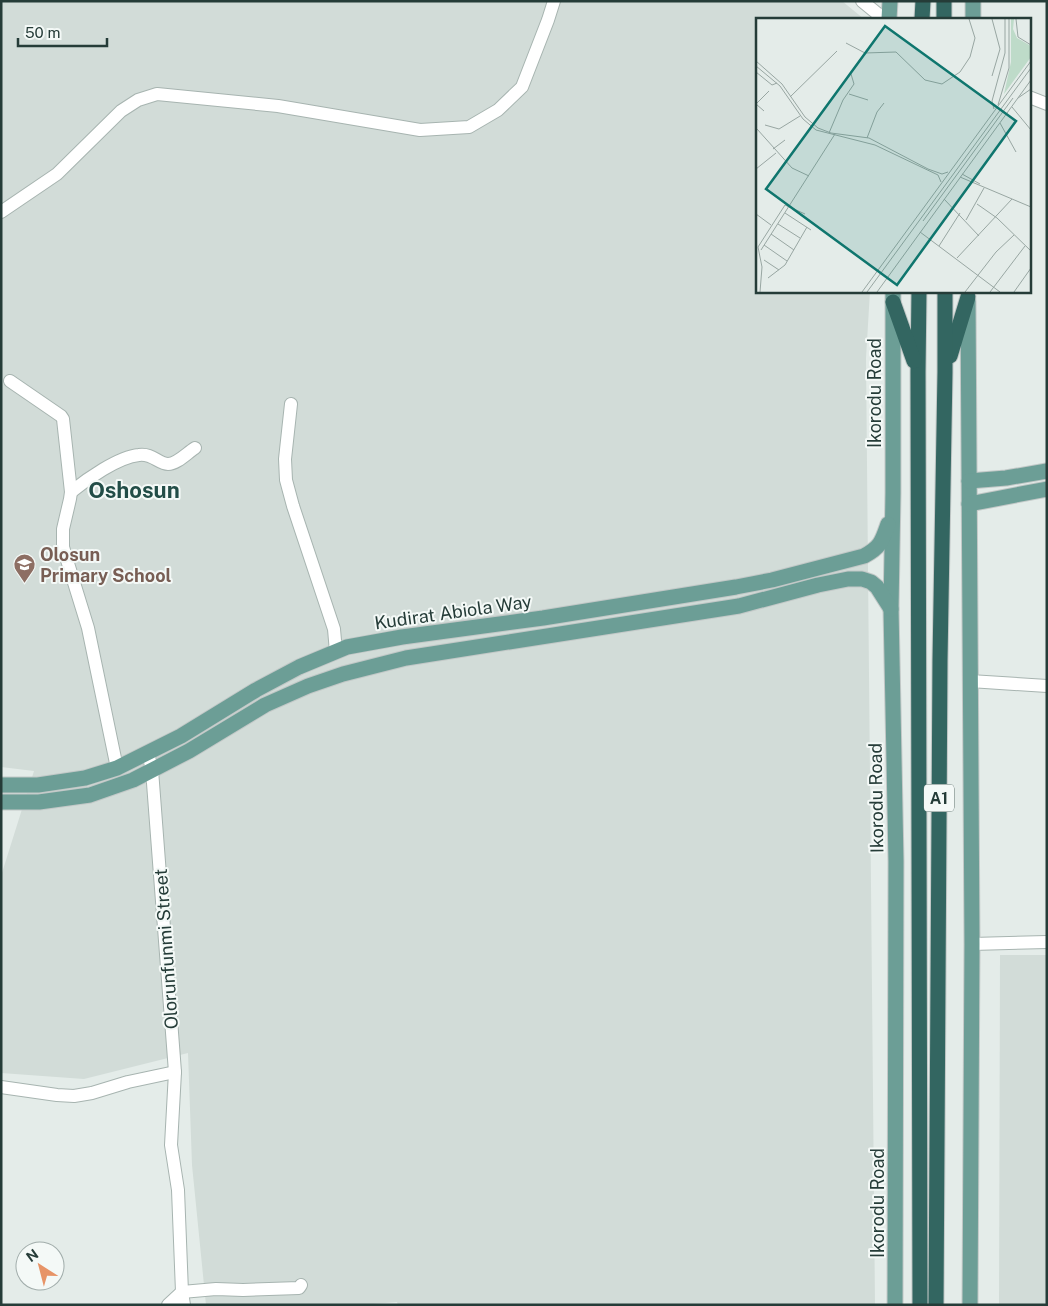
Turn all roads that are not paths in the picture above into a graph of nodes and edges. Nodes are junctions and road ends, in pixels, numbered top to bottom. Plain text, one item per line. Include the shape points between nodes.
1 (554, 1) edge
2 (862, 1) edge
3 (890, 1) edge
4 (923, 1) edge
5 (944, 1) edge
6 (973, 1) edge
7 (883, 18) edge
8 (889, 18) edge
9 (922, 18) edge
10 (944, 18) edge
11 (973, 18) edge
12 (1030, 97) edge
13 (1047, 104) edge
14 (1, 212) edge
15 (919, 292) edge
16 (945, 292) edge
17 (968, 294) edge
18 (893, 296) edge
19 (918, 372) junction
20 (945, 372) junction
21 (10, 381) dead end
22 (291, 404) dead end
23 (195, 448) dead end
24 (1047, 471) edge
25 (969, 481) junction
26 (1047, 489) edge
27 (71, 492) junction
28 (893, 493) junction
29 (970, 504) junction
30 (891, 609) junction
31 (336, 652) junction
32 (970, 681) junction
33 (1047, 686) edge
34 (148, 753) junction
35 (117, 768) junction
36 (152, 770) junction
37 (1, 784) edge
38 (1, 802) edge
39 (1047, 942) edge
40 (972, 944) junction
41 (175, 1072) junction
42 (1, 1087) edge
43 (301, 1284) dead end
44 (182, 1292) junction
45 (168, 1305) edge
46 (184, 1305) edge
47 (895, 1305) edge
48 (920, 1305) edge
49 (936, 1305) edge
50 (970, 1305) edge

1 - 14 street via 522,87 498,110 469,127 420,130 278,106 157,94 138,100 121,111 57,174
2 - 7 street
3 - 8 main road
4 - 9 highway
5 - 10 highway
6 - 11 main road
12 - 13 street
15 - 19 highway, A1
16 - 20 highway, A1
17 - 20 highway
17 - 25 main road
18 - 19 highway
18 - 28 main road, Ikorodu Road
19 - 48 highway, A1
20 - 49 highway, A1
21 - 27 street via 61,416
22 - 31 street via 286,480 334,629
23 - 27 street via 169,464 146,455 128,458 82,482
24 - 25 main road
25 - 29 main road
26 - 29 main road
27 - 35 street via 63,529 63,547 88,628
28 - 30 main road, Ikorodu Road
28 - 31 main road, Kudirat Abiola Way via 882,541 875,550 856,559 736,587 402,637
29 - 32 main road
30 - 36 main road, Kudirat Abiola Way via 871,582 848,579 739,606 406,658 343,674 264,705 189,752
30 - 47 main road, Ikorodu Road via 896,861
31 - 34 main road, Kudirat Abiola Way via 256,690
32 - 33 street
32 - 40 main road
34 - 35 main road, Kudirat Abiola Way
34 - 36 street, Olorunfunmi Street
35 - 37 main road, Kudirat Abiola Way via 86,778 38,785
36 - 38 main road, Kudirat Abiola Way via 134,780 90,794 39,802
36 - 41 street, Olorunfunmi Street
39 - 40 street
40 - 50 main road
41 - 42 street via 74,1096
41 - 44 street, Olorunfunmi Street via 171,1145 178,1190
43 - 44 street via 299,1288
44 - 45 street
44 - 46 street, Olorunfunmi Street

